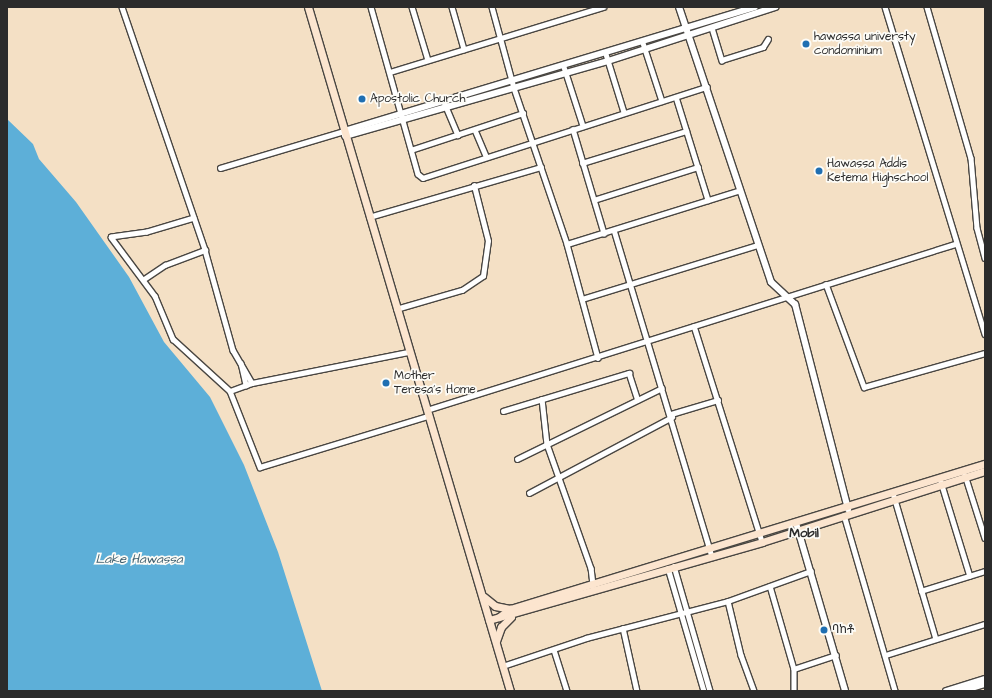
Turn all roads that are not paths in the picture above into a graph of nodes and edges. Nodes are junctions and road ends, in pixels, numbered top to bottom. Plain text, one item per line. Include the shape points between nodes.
1 (122, 7) edge
2 (308, 7) edge
3 (371, 7) edge
4 (412, 7) edge
5 (452, 7) edge
6 (492, 7) edge
7 (604, 7) edge
8 (679, 7) edge
9 (755, 7) edge
10 (775, 7) edge
11 (885, 7) edge
12 (927, 7) edge
13 (743, 9) edge
14 (712, 28) junction
15 (687, 33) junction
16 (501, 38) junction
17 (768, 39) dead end
18 (644, 46) junction
19 (464, 49) junction
20 (607, 58) junction
21 (428, 60) junction
22 (565, 70) junction
23 (390, 72) junction
24 (513, 84) junction
25 (707, 87) junction
26 (676, 97) junction
27 (662, 101) junction
28 (444, 105) junction
29 (624, 112) junction
30 (523, 113) junction
31 (401, 117) junction
32 (583, 126) junction
33 (573, 129) junction
34 (475, 130) junction
35 (686, 131) junction
36 (342, 134) junction
37 (458, 135) junction
38 (533, 142) junction
39 (411, 150) junction
40 (486, 156) junction
41 (582, 163) junction
42 (541, 167) junction
43 (698, 167) junction
44 (220, 168) dead end
45 (474, 186) junction
46 (740, 190) junction
47 (594, 200) junction
48 (708, 200) junction
49 (370, 217) junction
50 (194, 218) junction
51 (614, 230) junction
52 (604, 233) junction
53 (567, 244) junction
54 (955, 244) junction
55 (757, 245) junction
56 (205, 250) junction
57 (985, 258) edge
58 (144, 279) junction
59 (632, 283) junction
60 (826, 284) junction
61 (791, 297) junction
62 (582, 299) junction
63 (396, 309) junction
64 (694, 326) junction
65 (985, 334) edge
66 (648, 342) junction
67 (409, 352) junction
68 (985, 353) edge
69 (598, 358) junction
70 (240, 363) junction
71 (252, 383) junction
72 (246, 385) junction
73 (662, 388) junction
74 (230, 391) junction
75 (542, 399) junction
76 (638, 400) junction
77 (718, 400) junction
78 (504, 410) dead end
79 (427, 413) junction
80 (671, 416) junction
81 (547, 444) junction
82 (517, 459) dead end
83 (985, 464) edge
84 (973, 471) junction
85 (985, 471) edge
86 (965, 474) junction
87 (558, 478) junction
88 (940, 482) junction
89 (529, 493) dead end
90 (893, 496) junction
91 (847, 512) junction
92 (797, 527) junction
93 (761, 538) junction
94 (985, 538) edge
95 (711, 553) junction
96 (670, 564) junction
97 (811, 571) junction
98 (985, 571) edge
99 (970, 576) junction
100 (770, 586) junction
101 (593, 588) junction
102 (921, 591) junction
103 (482, 595) junction
104 (728, 601) junction
105 (686, 610) junction
106 (512, 612) junction
107 (680, 612) junction
108 (489, 620) junction
109 (985, 624) edge
110 (623, 628) junction
111 (936, 639) junction
112 (496, 641) junction
113 (554, 650) junction
114 (836, 655) junction
115 (886, 655) junction
116 (502, 666) junction
117 (794, 669) junction
118 (985, 679) edge
119 (985, 684) edge
120 (976, 686) edge
121 (510, 691) edge
122 (567, 691) edge
123 (638, 691) edge
124 (704, 691) edge
125 (710, 691) edge
126 (754, 691) edge
127 (794, 691) edge
128 (845, 691) edge
129 (896, 691) edge
130 (946, 691) edge
131 (962, 691) edge

1 - 50 street
2 - 36 main road
3 - 23 street
4 - 21 street
5 - 19 street
6 - 16 street
7 - 16 street
8 - 15 street
9 - 13 street
10 - 14 street
11 - 54 street
12 - 57 street via 971,158 977,228
13 - 15 street
14 - 15 street
14 - 17 street via 722,60 763,46
15 - 18 street
15 - 25 street
16 - 19 street
16 - 24 street
18 - 20 street
18 - 27 street
19 - 21 street
20 - 22 street
20 - 29 street
21 - 23 street
22 - 24 street
22 - 32 street
23 - 31 street
24 - 28 street
24 - 30 street
25 - 26 street
25 - 46 street
26 - 27 street
26 - 35 street
27 - 29 street
28 - 31 street
28 - 37 street
29 - 32 street
30 - 34 street
30 - 38 street
31 - 36 street
31 - 39 street
32 - 33 street
33 - 38 street
33 - 41 street
34 - 37 street
34 - 40 street
35 - 41 street
35 - 43 street
36 - 44 street
36 - 49 main road
37 - 39 street
38 - 40 street
38 - 42 street
39 - 40 street via 418,174 423,178
41 - 47 street
42 - 45 street
42 - 53 street
43 - 47 street
43 - 48 street
45 - 49 street
45 - 63 street via 488,241 483,276 462,290
46 - 48 street
46 - 55 street
47 - 52 street
48 - 51 street
49 - 63 main road
50 - 56 street
50 - 58 street via 147,232 111,237
51 - 52 street
51 - 59 street
52 - 53 street
53 - 62 street
54 - 60 street
54 - 65 street
55 - 59 street
55 - 61 street via 771,282
56 - 58 street via 165,265
56 - 70 street via 226,329
58 - 74 street via 174,339
59 - 62 street
59 - 66 street
60 - 61 street
60 - 68 street via 860,385 864,388
61 - 64 street
61 - 91 street
62 - 69 street
63 - 67 main road
64 - 66 street
64 - 77 street
66 - 69 street
66 - 73 street
67 - 71 street
67 - 79 main road
69 - 79 street
70 - 71 street
70 - 72 street
71 - 72 street
72 - 74 street
73 - 76 street
73 - 80 street
74 - 79 street via 260,467
75 - 76 street via 629,373
75 - 78 street
75 - 81 street
76 - 81 street
77 - 80 street
77 - 93 street
79 - 103 main road
80 - 87 street
80 - 95 street
81 - 82 street
81 - 87 street
83 - 84 main road
84 - 85 main road
84 - 86 main road
86 - 88 main road
86 - 94 street
87 - 89 street
87 - 101 street via 592,568
88 - 90 main road
88 - 99 street
90 - 91 main road
90 - 102 street
91 - 92 main road
91 - 115 street
92 - 93 main road
92 - 97 street
93 - 95 main road
95 - 96 main road
96 - 101 main road
96 - 105 street
96 - 107 street
97 - 100 street
97 - 114 street
98 - 99 street
99 - 102 street
100 - 104 street
100 - 117 street
101 - 106 main road
102 - 111 street
103 - 106 main road via 494,606
103 - 108 main road
104 - 105 street
104 - 126 street via 741,655
105 - 107 street
105 - 125 street
106 - 108 main road
106 - 112 main road
107 - 110 street
107 - 124 street
108 - 112 main road
109 - 111 street
110 - 113 street
110 - 123 street
111 - 115 street
112 - 116 main road
113 - 116 street
113 - 122 street
114 - 117 street
114 - 128 street
115 - 129 street
116 - 121 main road
117 - 127 street
118 - 120 street
119 - 120 street
120 - 130 street
120 - 131 street

